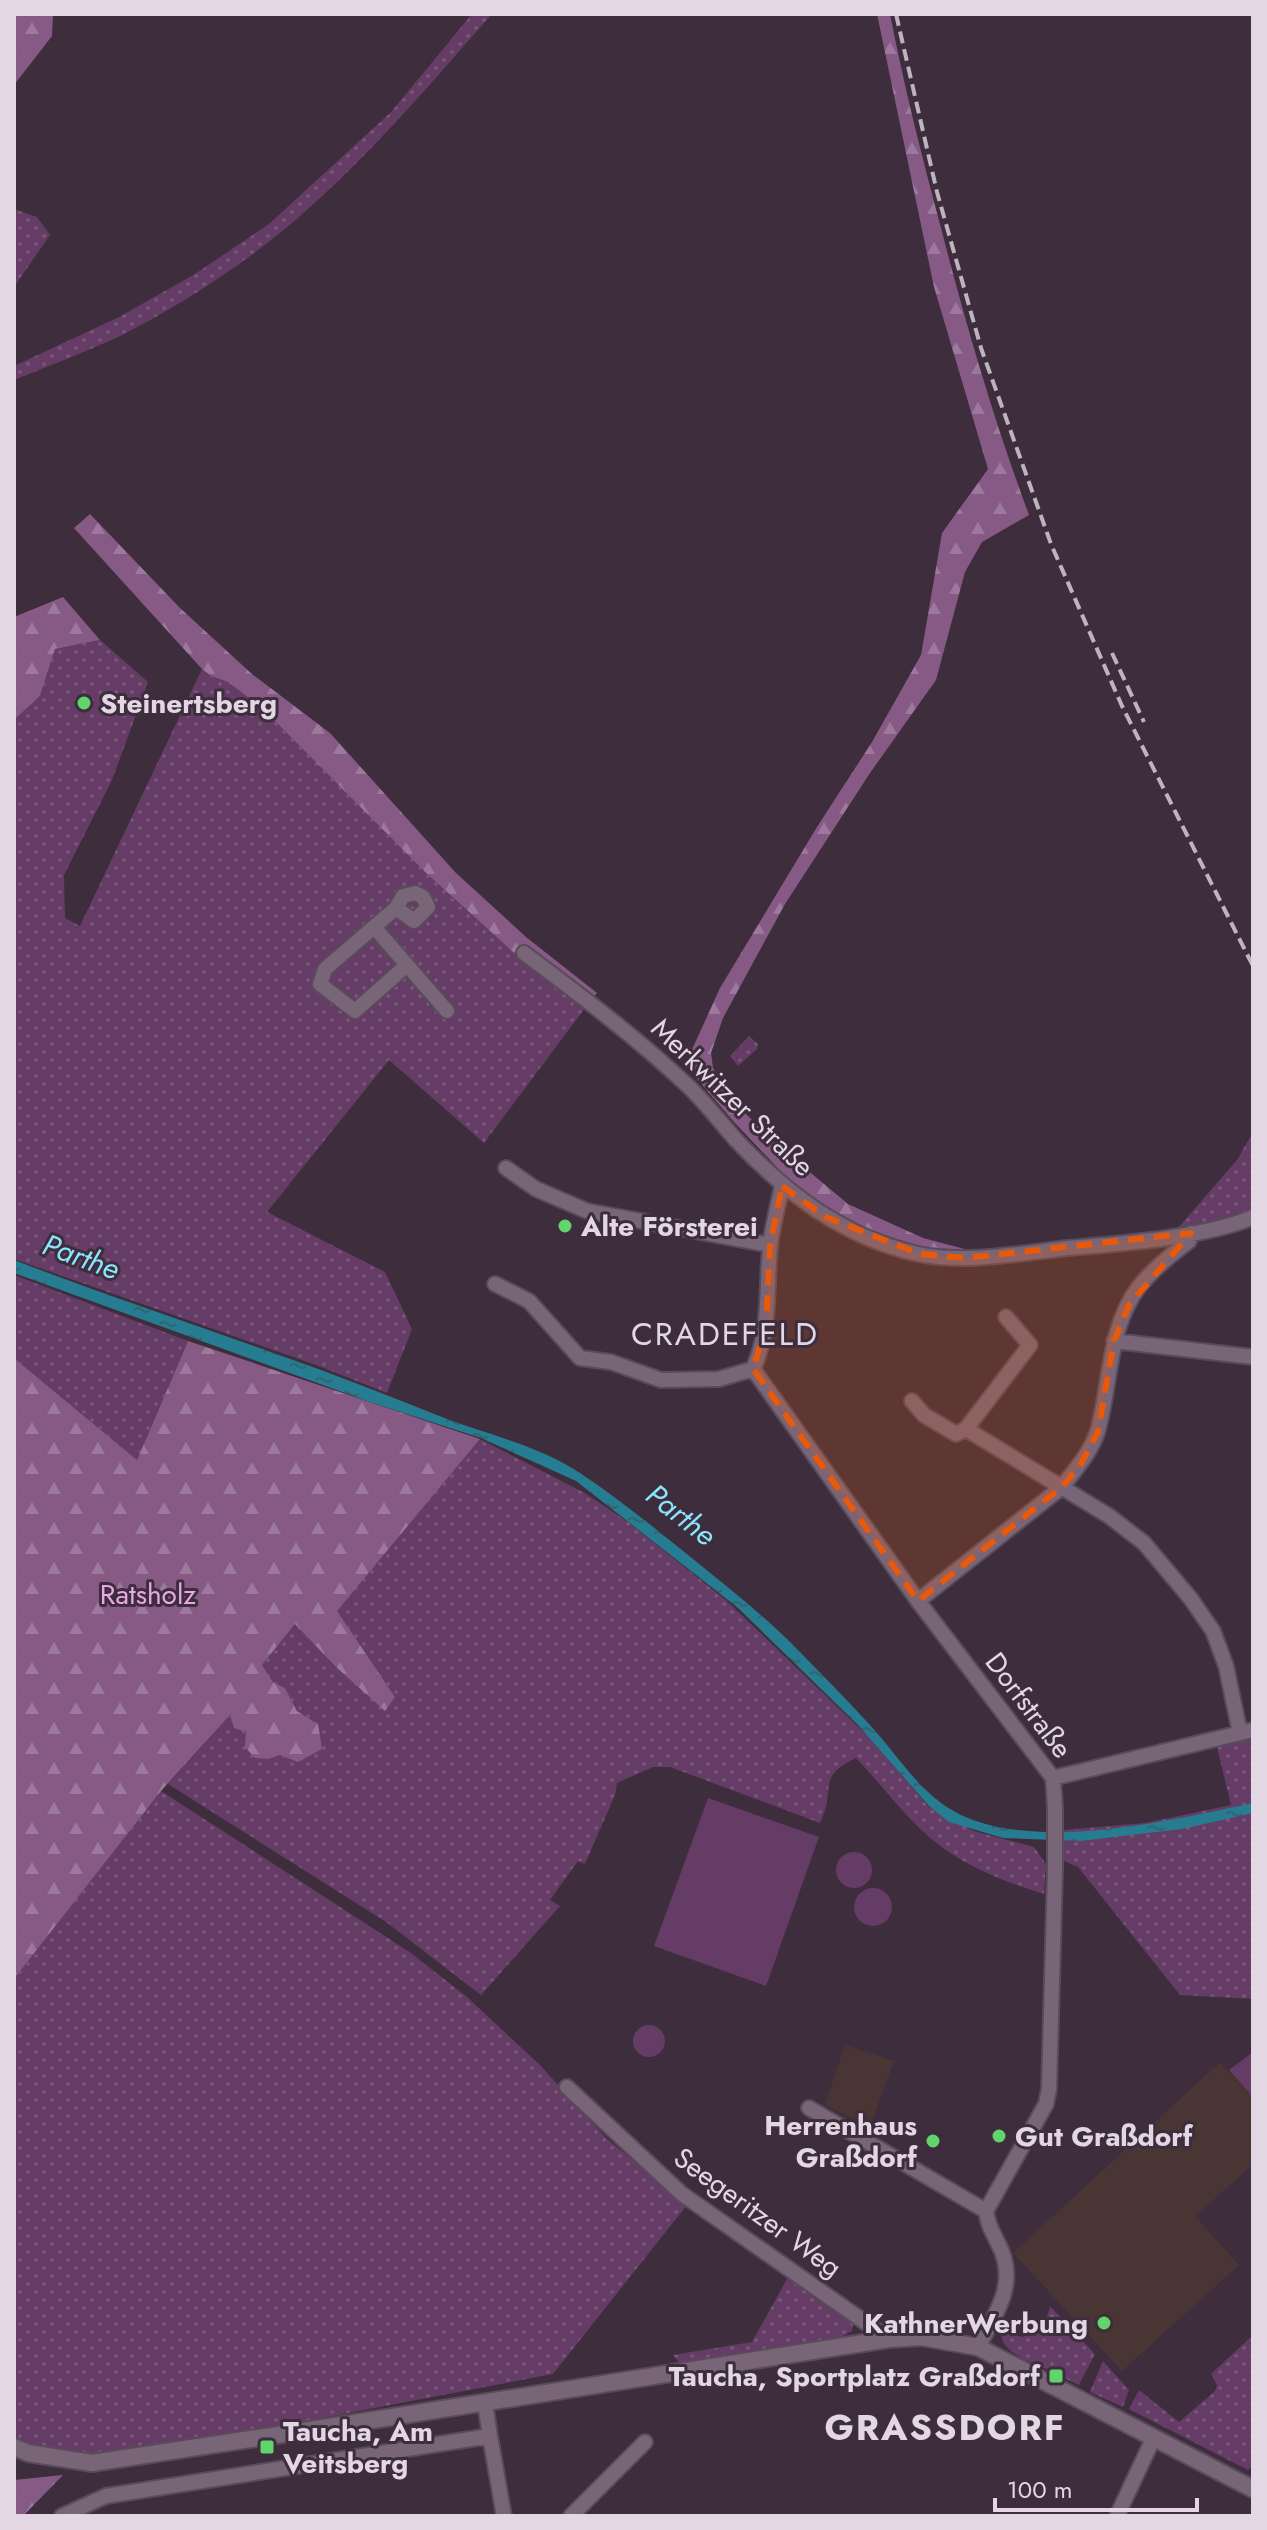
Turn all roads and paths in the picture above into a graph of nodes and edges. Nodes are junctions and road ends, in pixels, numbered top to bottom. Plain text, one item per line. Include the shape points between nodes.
1 (396, 908) dead end
2 (374, 927) junction
3 (524, 953) dead end
4 (407, 965) junction
5 (447, 1011) dead end
6 (506, 1168) dead end
7 (782, 1186) junction
8 (1253, 1217) edge
9 (1191, 1233) junction
10 (770, 1245) junction
11 (495, 1284) dead end
12 (1006, 1317) dead end
13 (1114, 1341) junction
14 (1253, 1357) edge
15 (753, 1369) junction
16 (912, 1401) dead end
17 (966, 1429) junction
18 (1062, 1487) junction
19 (918, 1601) junction
20 (1246, 1731) edge
21 (1053, 1778) junction
22 (567, 2087) dead end
23 (809, 2108) dead end
24 (986, 2211) junction
25 (889, 2339) junction
26 (978, 2347) junction
27 (485, 2403) junction
28 (490, 2436) junction
29 (1153, 2439) junction
30 (645, 2442) dead end
31 (14, 2447) edge
32 (1253, 2489) edge
33 (62, 2516) edge
34 (504, 2516) edge
35 (571, 2516) edge
36 (1117, 2516) edge

1 - 2 street
2 - 4 street
2 - 4 street via 325,969 320,984 355,1011
3 - 7 street, Merkwitzer Straße via 635,1038
4 - 5 street
6 - 10 street via 536,1189 587,1211
7 - 9 street, Merkwitzer Straße via 826,1217 920,1254 965,1258
7 - 10 street
8 - 9 street, Merkwitzer Straße
9 - 13 street via 1189,1241 1139,1287
10 - 15 street via 766,1326
11 - 15 street via 529,1301 580,1358 611,1362 661,1380 719,1379
12 - 17 street via 1030,1345
13 - 14 street
13 - 18 street via 1098,1432
15 - 19 street, Dorfstraße
16 - 17 street via 956,1434
17 - 18 street
18 - 19 street
18 - 20 street via 1144,1543 1191,1599 1218,1642
19 - 21 street, Dorfstraße
20 - 21 street
21 - 24 street, Dorfstraße via 1049,2089 1046,2104
22 - 25 street, Seegeritzer Weg via 682,2194
23 - 24 street
24 - 26 street via 1009,2279
25 - 26 street via 921,2337
25 - 27 street
26 - 29 street
27 - 28 street
27 - 31 street via 92,2463
28 - 33 street via 106,2496
28 - 34 street
29 - 32 street
29 - 36 street
30 - 35 street

